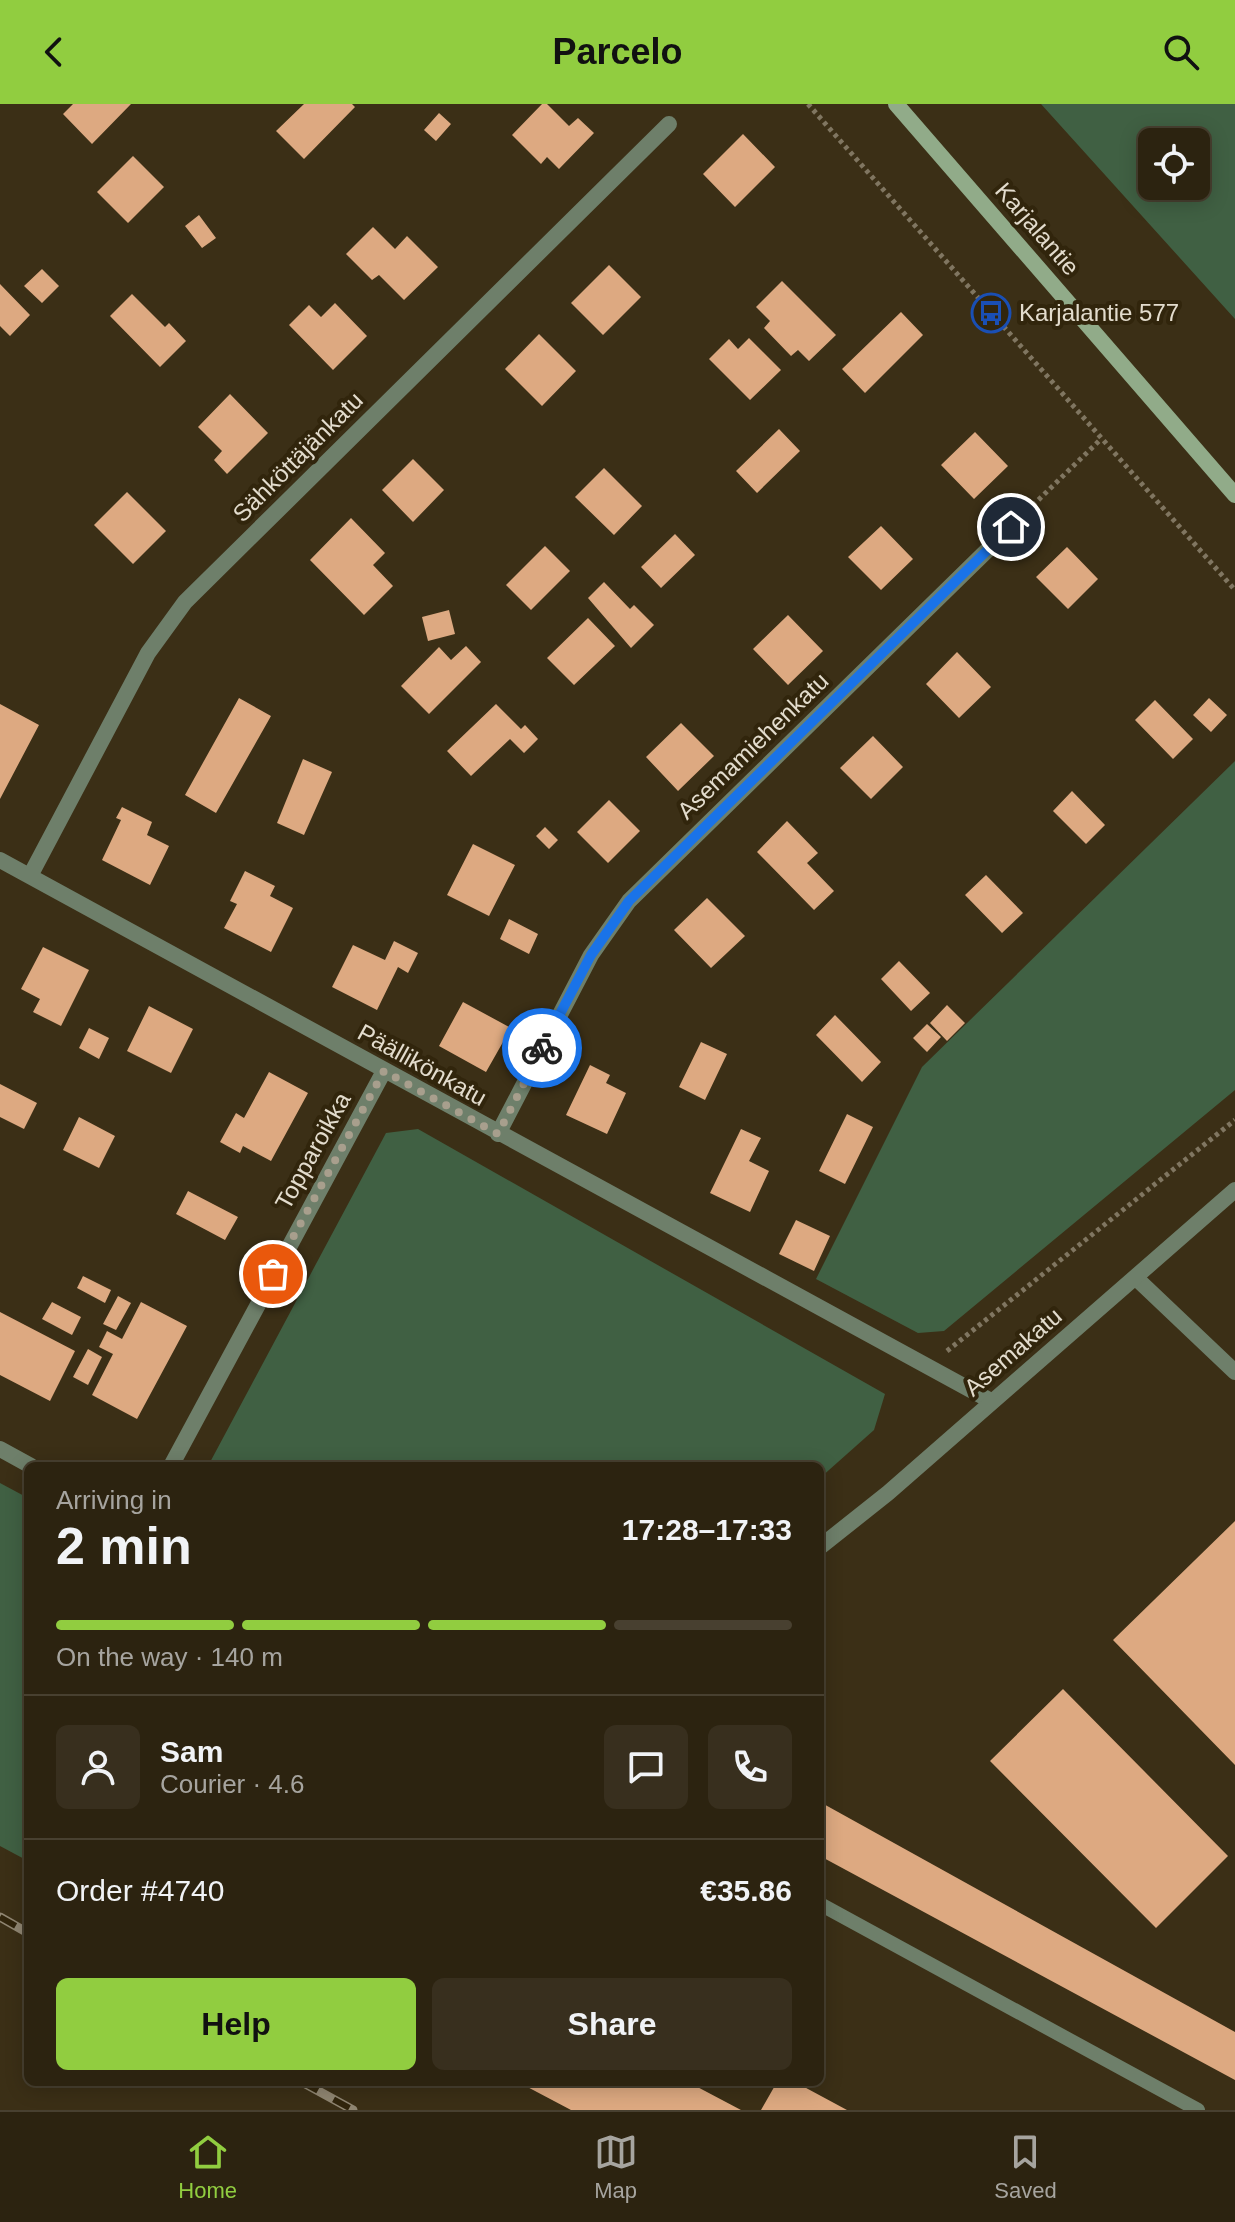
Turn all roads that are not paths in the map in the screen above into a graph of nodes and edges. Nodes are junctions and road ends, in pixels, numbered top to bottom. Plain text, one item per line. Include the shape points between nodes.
1 (896, 104) edge
2 (669, 124) dead end
3 (1235, 495) edge
4 (1011, 527) road end
5 (0, 860) edge
6 (30, 876) junction
7 (384, 1071) junction
8 (498, 1134) junction
9 (1235, 1190) edge
10 (1136, 1278) junction
11 (1235, 1372) edge
12 (991, 1401) junction
13 (0, 1449) edge
14 (24, 1462) edge
15 (173, 1462) edge
16 (824, 1544) edge
17 (824, 1906) edge
18 (1198, 2110) edge

1 - 3 main road, Karjalantie
2 - 6 street, Sähköttäjänkatu via 185,602 148,653
4 - 8 street, Asemamiehenkatu via 629,901 591,955
5 - 6 street, Päällikönkatu
6 - 7 street, Päällikönkatu
7 - 8 street, Päällikönkatu
7 - 15 street, Topparoikka
8 - 12 street, Päällikönkatu
9 - 10 street, Asemakatu
10 - 11 street
10 - 12 street, Asemakatu
12 - 16 street, Asemakatu
13 - 14 street
17 - 18 lane

